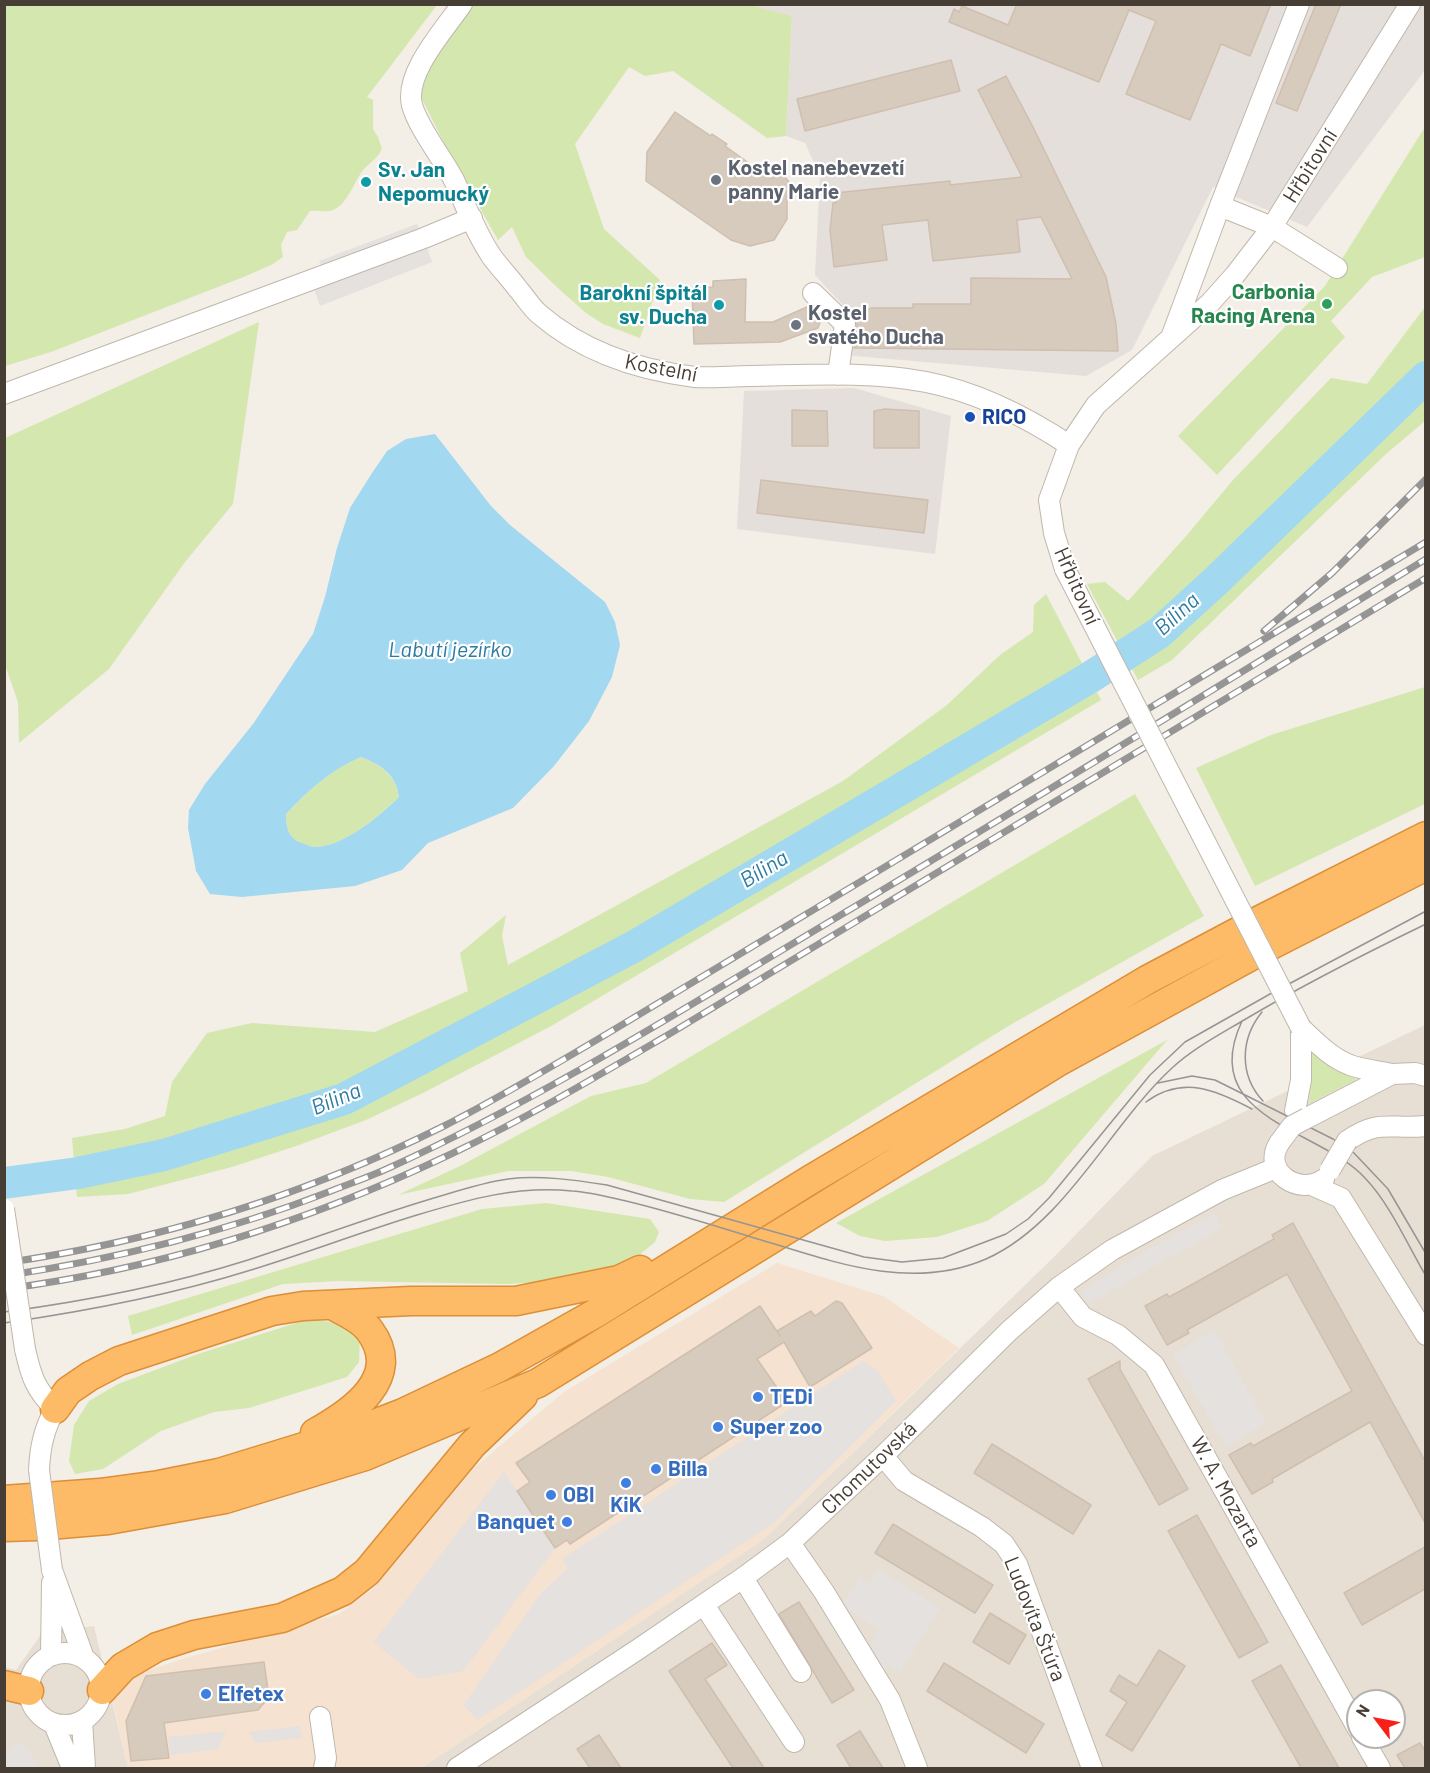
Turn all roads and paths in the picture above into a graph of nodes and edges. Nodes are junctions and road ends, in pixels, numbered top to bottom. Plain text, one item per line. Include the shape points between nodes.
1 (462, 4) edge
2 (1299, 4) edge
3 (1410, 4) edge
4 (1220, 206) junction
5 (472, 218) junction
6 (1272, 227) junction
7 (1337, 268) dead end
8 (813, 292) dead end
9 (1171, 337) junction
10 (838, 375) junction
11 (4, 394) edge
12 (1069, 444) junction
13 (1425, 836) edge
14 (1425, 866) edge
15 (1301, 1028) junction
16 (1392, 1074) junction
17 (1425, 1076) edge
18 (1298, 1118) junction
19 (1425, 1126) edge
20 (1276, 1168) junction
21 (810, 1180) junction
22 (1314, 1186) junction
23 (4, 1209) edge
24 (1059, 1287) junction
25 (332, 1305) junction
26 (1425, 1335) edge
27 (538, 1383) junction
28 (55, 1409) junction
29 (883, 1456) junction
30 (219, 1473) junction
31 (4, 1500) edge
32 (4, 1527) edge
33 (790, 1543) junction
34 (52, 1570) junction
35 (743, 1578) junction
36 (704, 1605) junction
37 (51, 1656) junction
38 (84, 1658) junction
39 (801, 1672) dead end
40 (17, 1688) edge
41 (102, 1690) junction
42 (1346, 1708) edge
43 (320, 1717) dead end
44 (82, 1721) junction
45 (54, 1724) junction
46 (794, 1742) dead end
47 (1369, 1749) edge
48 (72, 1768) edge
49 (85, 1768) edge
50 (324, 1768) edge
51 (457, 1768) edge
52 (917, 1768) edge
53 (1092, 1768) edge
54 (1380, 1768) edge

1 - 5 street, Kostelní via 417,72 412,105
2 - 4 street
3 - 6 street, Hřbitovní
4 - 6 street
4 - 9 street
5 - 10 street, Kostelní via 491,255 538,313 605,355 643,369 697,377
5 - 11 street
6 - 7 street
6 - 9 street, Hřbitovní via 1210,303
8 - 10 street via 845,324
9 - 12 street, Hřbitovní via 1096,405
10 - 12 street, Kostelní via 890,377 962,390 993,402
12 - 15 street, Hřbitovní, bridge via 1048,500 1065,568
13 - 21 highway via 1147,980
14 - 27 highway via 1273,944 1056,1064
15 - 16 street via 1337,1058
15 - 18 street
16 - 17 street
16 - 18 street
18 - 20 street, bridge via 1275,1149
19 - 22 street, bridge via 1368,1128 1347,1141 1324,1179
20 - 22 street via 1285,1180
20 - 24 street, Chomutovská via 1222,1190 1112,1250
21 - 25 highway via 619,1281 516,1301
21 - 30 highway via 596,1313 500,1367 356,1431
22 - 26 street via 1341,1198
23 - 28 street, bridge via 31,1377
24 - 29 street, Chomutovská
24 - 42 street, W. A. Mozarta via 1083,1317 1118,1335 1154,1365
25 - 28 highway via 273,1311 119,1361 68,1390
25 - 30 highway via 370,1330 382,1364 376,1383 342,1419
27 - 32 highway via 364,1456 225,1499 108,1520
27 - 41 highway via 472,1445 383,1555 343,1591 282,1618 194,1635 157,1647 123,1667
28 - 34 street, bridge via 40,1446 39,1470
29 - 33 street, Chomutovská
29 - 53 street, Ludovíta Štúra via 904,1481 1004,1544 1017,1564
30 - 31 highway via 159,1485
33 - 35 street, Chomutovská
33 - 52 street via 890,1700
34 - 37 street
34 - 38 street
35 - 36 street, Chomutovská
35 - 39 street
36 - 46 street
36 - 51 street, Chomutovská
37 - 38 street via 65,1653
37 - 40 street via 35,1670 29,1684
38 - 41 street via 96,1670
40 - 45 street via 39,1714
41 - 44 street via 96,1708
43 - 50 street
44 - 45 street
44 - 49 street
45 - 48 street
47 - 54 street

